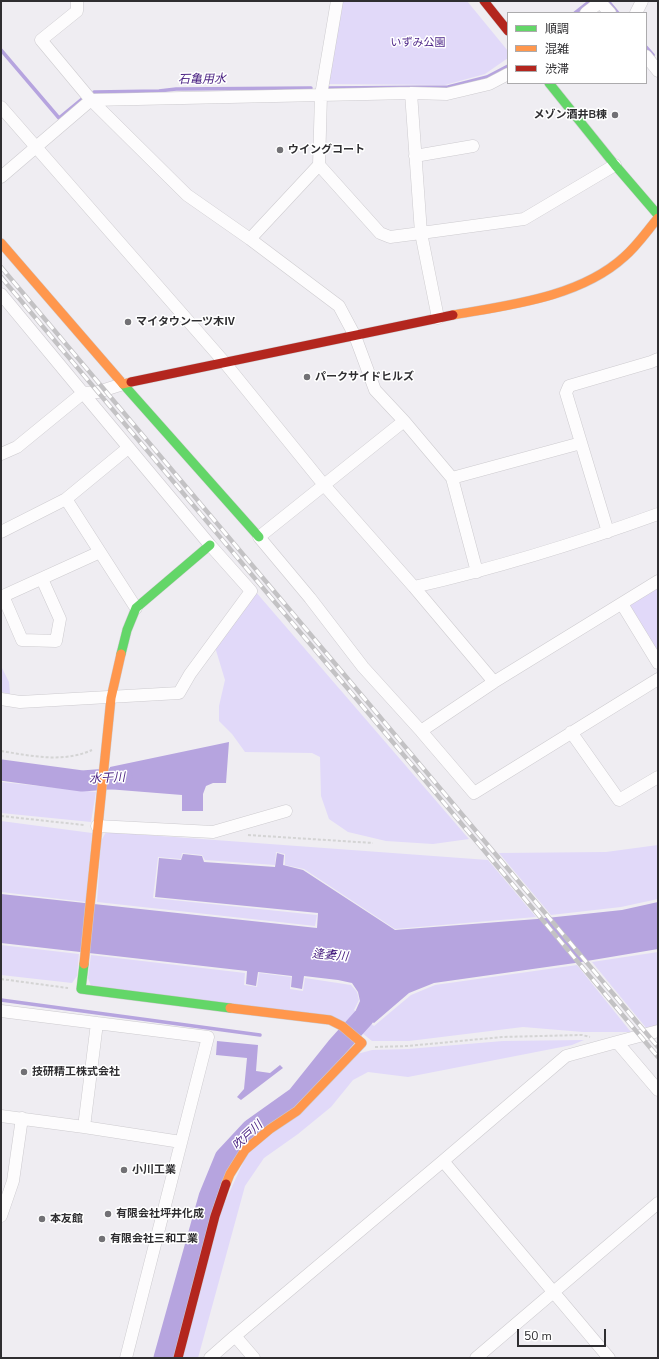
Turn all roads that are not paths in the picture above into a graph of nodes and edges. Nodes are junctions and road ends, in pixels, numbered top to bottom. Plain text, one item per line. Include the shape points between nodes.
1 (77, 1) edge
2 (337, 1) edge
3 (484, 1) edge
4 (600, 1) edge
5 (642, 1) edge
6 (587, 12) edge
7 (609, 12) edge
8 (636, 12) edge
9 (507, 30) edge
10 (647, 57) edge
11 (658, 71) edge
12 (507, 75) edge
13 (550, 84) edge
14 (411, 93) junction
15 (321, 95) junction
16 (91, 100) junction
17 (1, 107) edge
18 (473, 146) dead end
19 (35, 147) junction
20 (414, 156) junction
21 (319, 165) junction
22 (615, 165) junction
23 (1, 177) edge
24 (658, 217) edge
25 (421, 233) junction
26 (250, 239) junction
27 (1, 243) edge
28 (1, 294) edge
29 (438, 318) junction
30 (355, 336) junction
31 (658, 358) edge
32 (225, 363) junction
33 (123, 384) junction
34 (83, 393) junction
35 (404, 421) junction
36 (580, 443) junction
37 (128, 448) junction
38 (1, 454) edge
39 (452, 478) junction
40 (324, 485) junction
41 (66, 499) junction
42 (658, 514) edge
43 (1, 532) edge
44 (608, 532) junction
45 (259, 538) junction
46 (210, 545) junction
47 (100, 552) junction
48 (477, 572) junction
49 (42, 579) junction
50 (658, 581) edge
51 (414, 587) junction
52 (2, 596) edge
53 (622, 604) junction
54 (136, 608) junction
55 (658, 663) edge
56 (658, 679) edge
57 (494, 682) junction
58 (111, 698) junction
59 (1, 699) edge
60 (421, 730) junction
61 (571, 732) junction
62 (658, 777) edge
63 (286, 811) dead end
64 (97, 826) junction
65 (1, 1011) edge
66 (97, 1023) junction
67 (658, 1031) edge
68 (617, 1042) junction
69 (658, 1090) edge
70 (1, 1116) edge
71 (22, 1118) junction
72 (84, 1127) junction
73 (181, 1142) junction
74 (443, 1161) junction
75 (658, 1203) edge
76 (1, 1216) edge
77 (553, 1292) junction
78 (235, 1336) junction
79 (126, 1358) edge
80 (178, 1358) edge
81 (210, 1358) edge
82 (254, 1358) edge
83 (476, 1358) edge
84 (609, 1358) edge

1 - 16 street via 77,11 41,40
2 - 15 street
3 - 9 street
4 - 6 street
4 - 7 street
5 - 8 street
10 - 11 street
12 - 14 street via 489,84 447,94
13 - 22 street
14 - 15 street
14 - 20 street
15 - 16 street
15 - 21 street
16 - 19 street
16 - 26 street via 187,195
17 - 19 street
18 - 20 street
19 - 23 street
19 - 32 street
20 - 25 street
21 - 25 street via 380,233 390,237
21 - 26 street
22 - 24 street
22 - 25 street via 524,219
24 - 29 street via 625,257 598,277 524,302
25 - 29 street
26 - 30 street via 339,306
27 - 33 street
28 - 34 street
29 - 30 street
30 - 32 street
30 - 35 street via 375,390
31 - 36 street via 569,386 566,393
32 - 33 street
32 - 40 street
33 - 34 street via 98,392
33 - 45 street
34 - 37 street
34 - 38 street via 17,446
35 - 39 street
35 - 40 street
36 - 39 street
36 - 44 street
37 - 41 street
37 - 46 street
39 - 48 street
40 - 45 street
40 - 51 street
41 - 43 street
41 - 47 street
42 - 44 street
44 - 48 street
45 - 60 street via 310,598 363,667
46 - 54 street
46 - 58 street via 251,591 179,693
47 - 49 street
47 - 54 street
48 - 51 street
49 - 52 street
49 - 52 street via 60,619 56,641 22,640
50 - 53 street
51 - 57 street
53 - 55 street
53 - 57 street
54 - 58 street via 127,630
56 - 61 street
57 - 60 street
58 - 59 street via 20,702
58 - 64 street
60 - 61 street via 474,793
61 - 62 street via 619,800
63 - 64 street via 213,832
64 - 80 street via 81,990 330,1020 342,1026 362,1043 297,1111 245,1150 230,1174 215,1216
65 - 66 street
66 - 72 street
66 - 73 street via 208,1037
67 - 68 street
68 - 69 street
68 - 74 street via 566,1056
70 - 71 street
71 - 72 street
71 - 76 street via 13,1181
72 - 73 street
73 - 79 street
74 - 77 street
74 - 78 street
75 - 77 street
77 - 83 street
77 - 84 street
78 - 81 street
78 - 82 street

